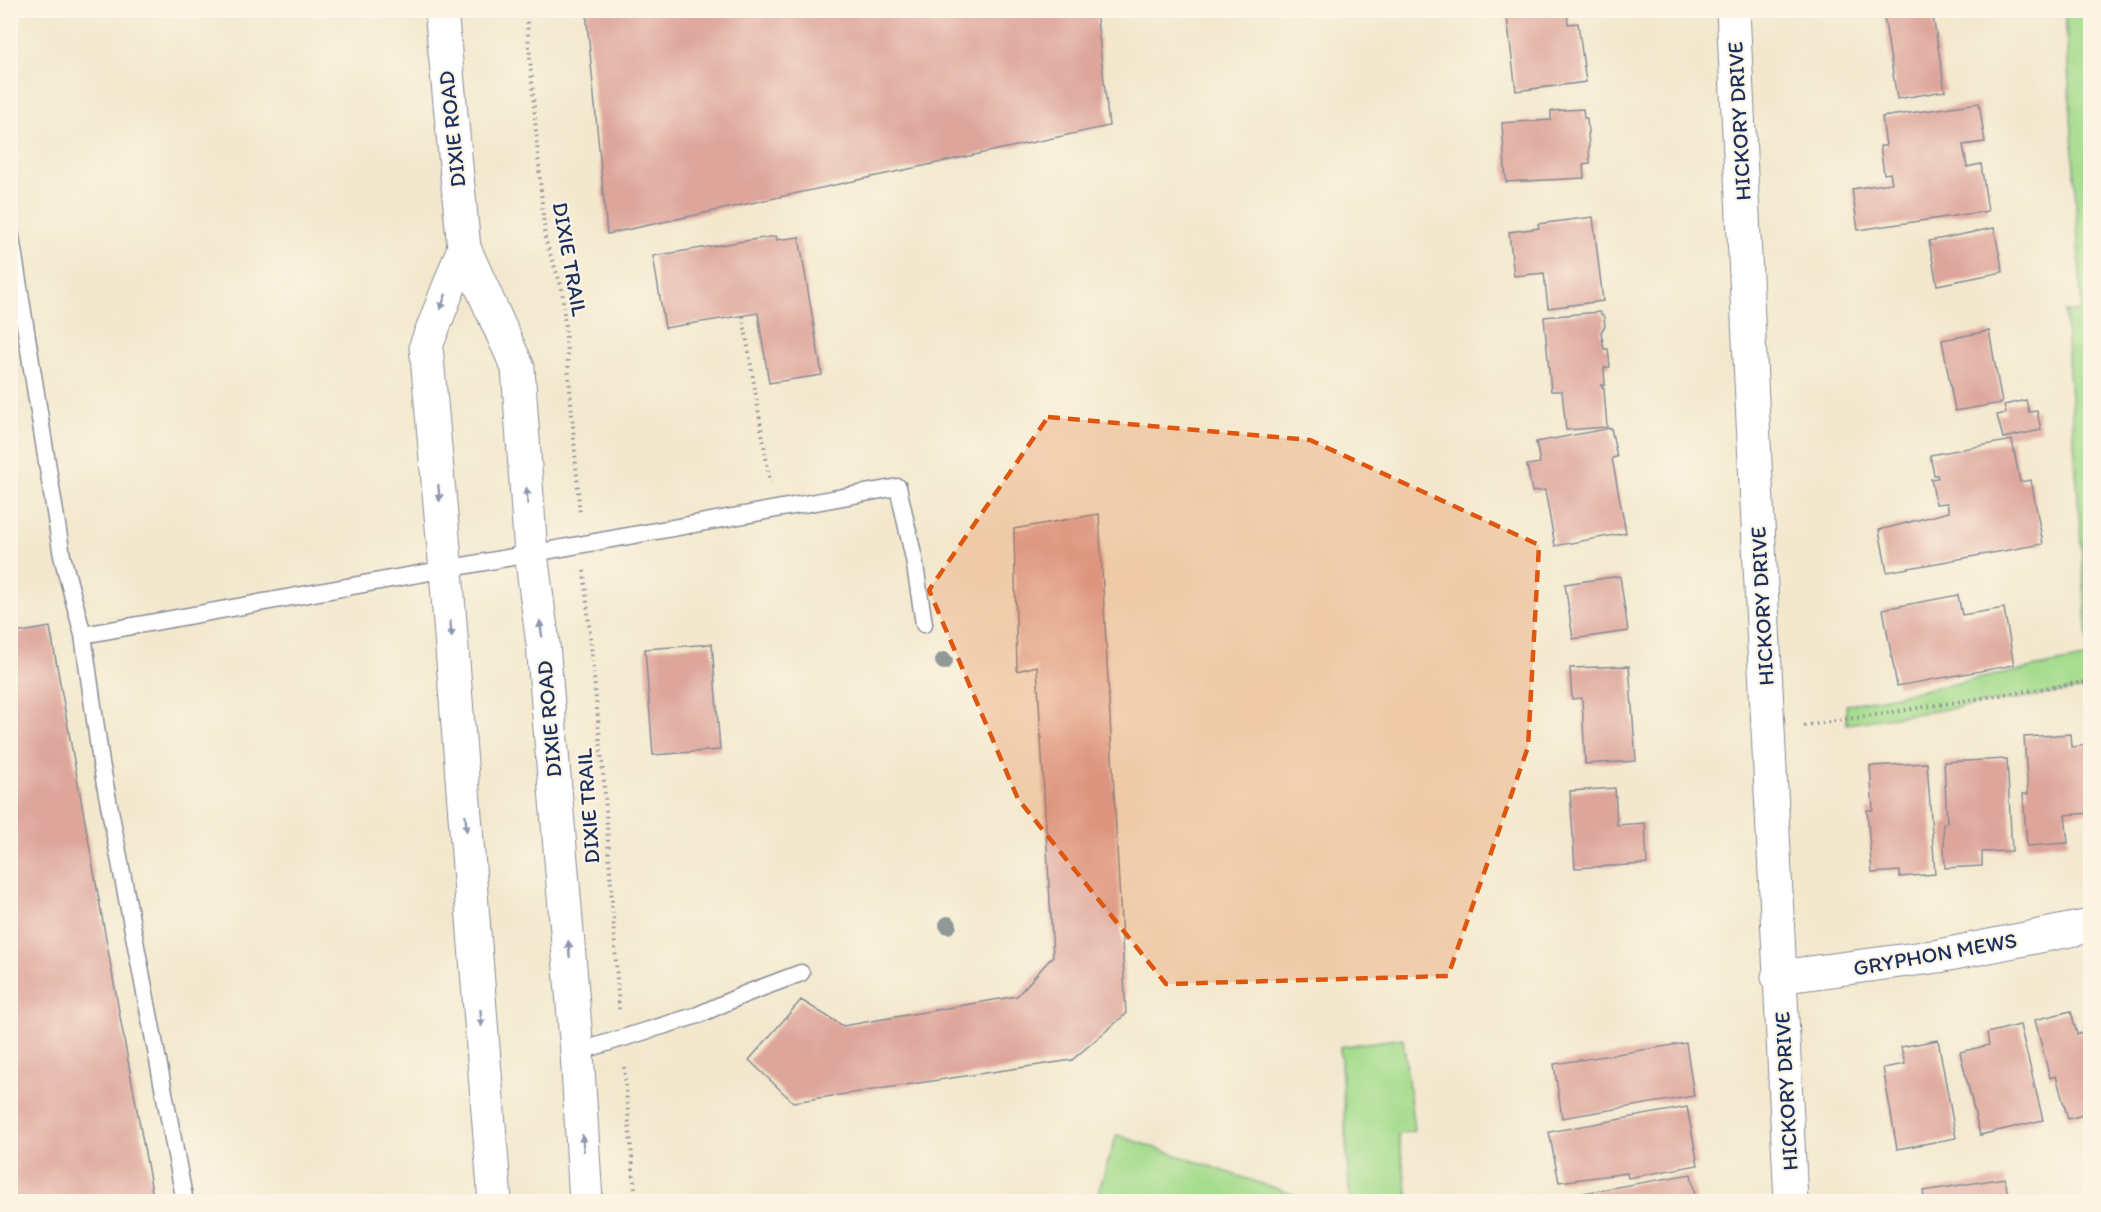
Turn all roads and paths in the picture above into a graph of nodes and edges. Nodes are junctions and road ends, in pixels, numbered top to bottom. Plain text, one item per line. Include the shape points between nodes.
1 (441, 10) edge
2 (526, 10) edge
3 (1733, 10) edge
4 (10, 231) edge
5 (464, 248) junction
6 (743, 316) dead end
7 (577, 478) dead end
8 (774, 510) junction
9 (531, 554) junction
10 (446, 571) junction
11 (924, 624) dead end
12 (590, 625) dead end
13 (83, 635) junction
14 (2091, 681) edge
15 (1767, 729) junction
16 (2091, 926) edge
17 (801, 972) dead end
18 (1778, 977) junction
19 (618, 985) dead end
20 (577, 1052) junction
21 (625, 1079) dead end
22 (185, 1202) edge
23 (495, 1202) edge
24 (586, 1202) edge
25 (636, 1202) edge
26 (1791, 1202) edge

1 - 5 main road, DIXIE ROAD
2 - 7 path, DIXIE TRAIL via 545,239 562,288
3 - 15 main road, HICKORY DRIVE
4 - 13 lane via 62,556
9 -> 5 main road, DIXIE ROAD via 518,368
5 -> 10 main road, DIXIE ROAD via 426,346
6 - 8 path
8 - 9 lane
8 - 11 lane via 898,488
9 - 10 lane
20 -> 9 main road, DIXIE ROAD via 543,644
10 - 13 lane
10 -> 23 main road, DIXIE ROAD
12 - 19 path, DIXIE TRAIL
13 - 22 lane via 101,763
14 - 15 path
15 - 18 main road, HICKORY DRIVE
16 - 18 main road, GRYPHON MEWS via 1939,956
17 - 20 lane via 698,1016
18 - 26 main road, HICKORY DRIVE
24 -> 20 main road, DIXIE ROAD
21 - 25 path

